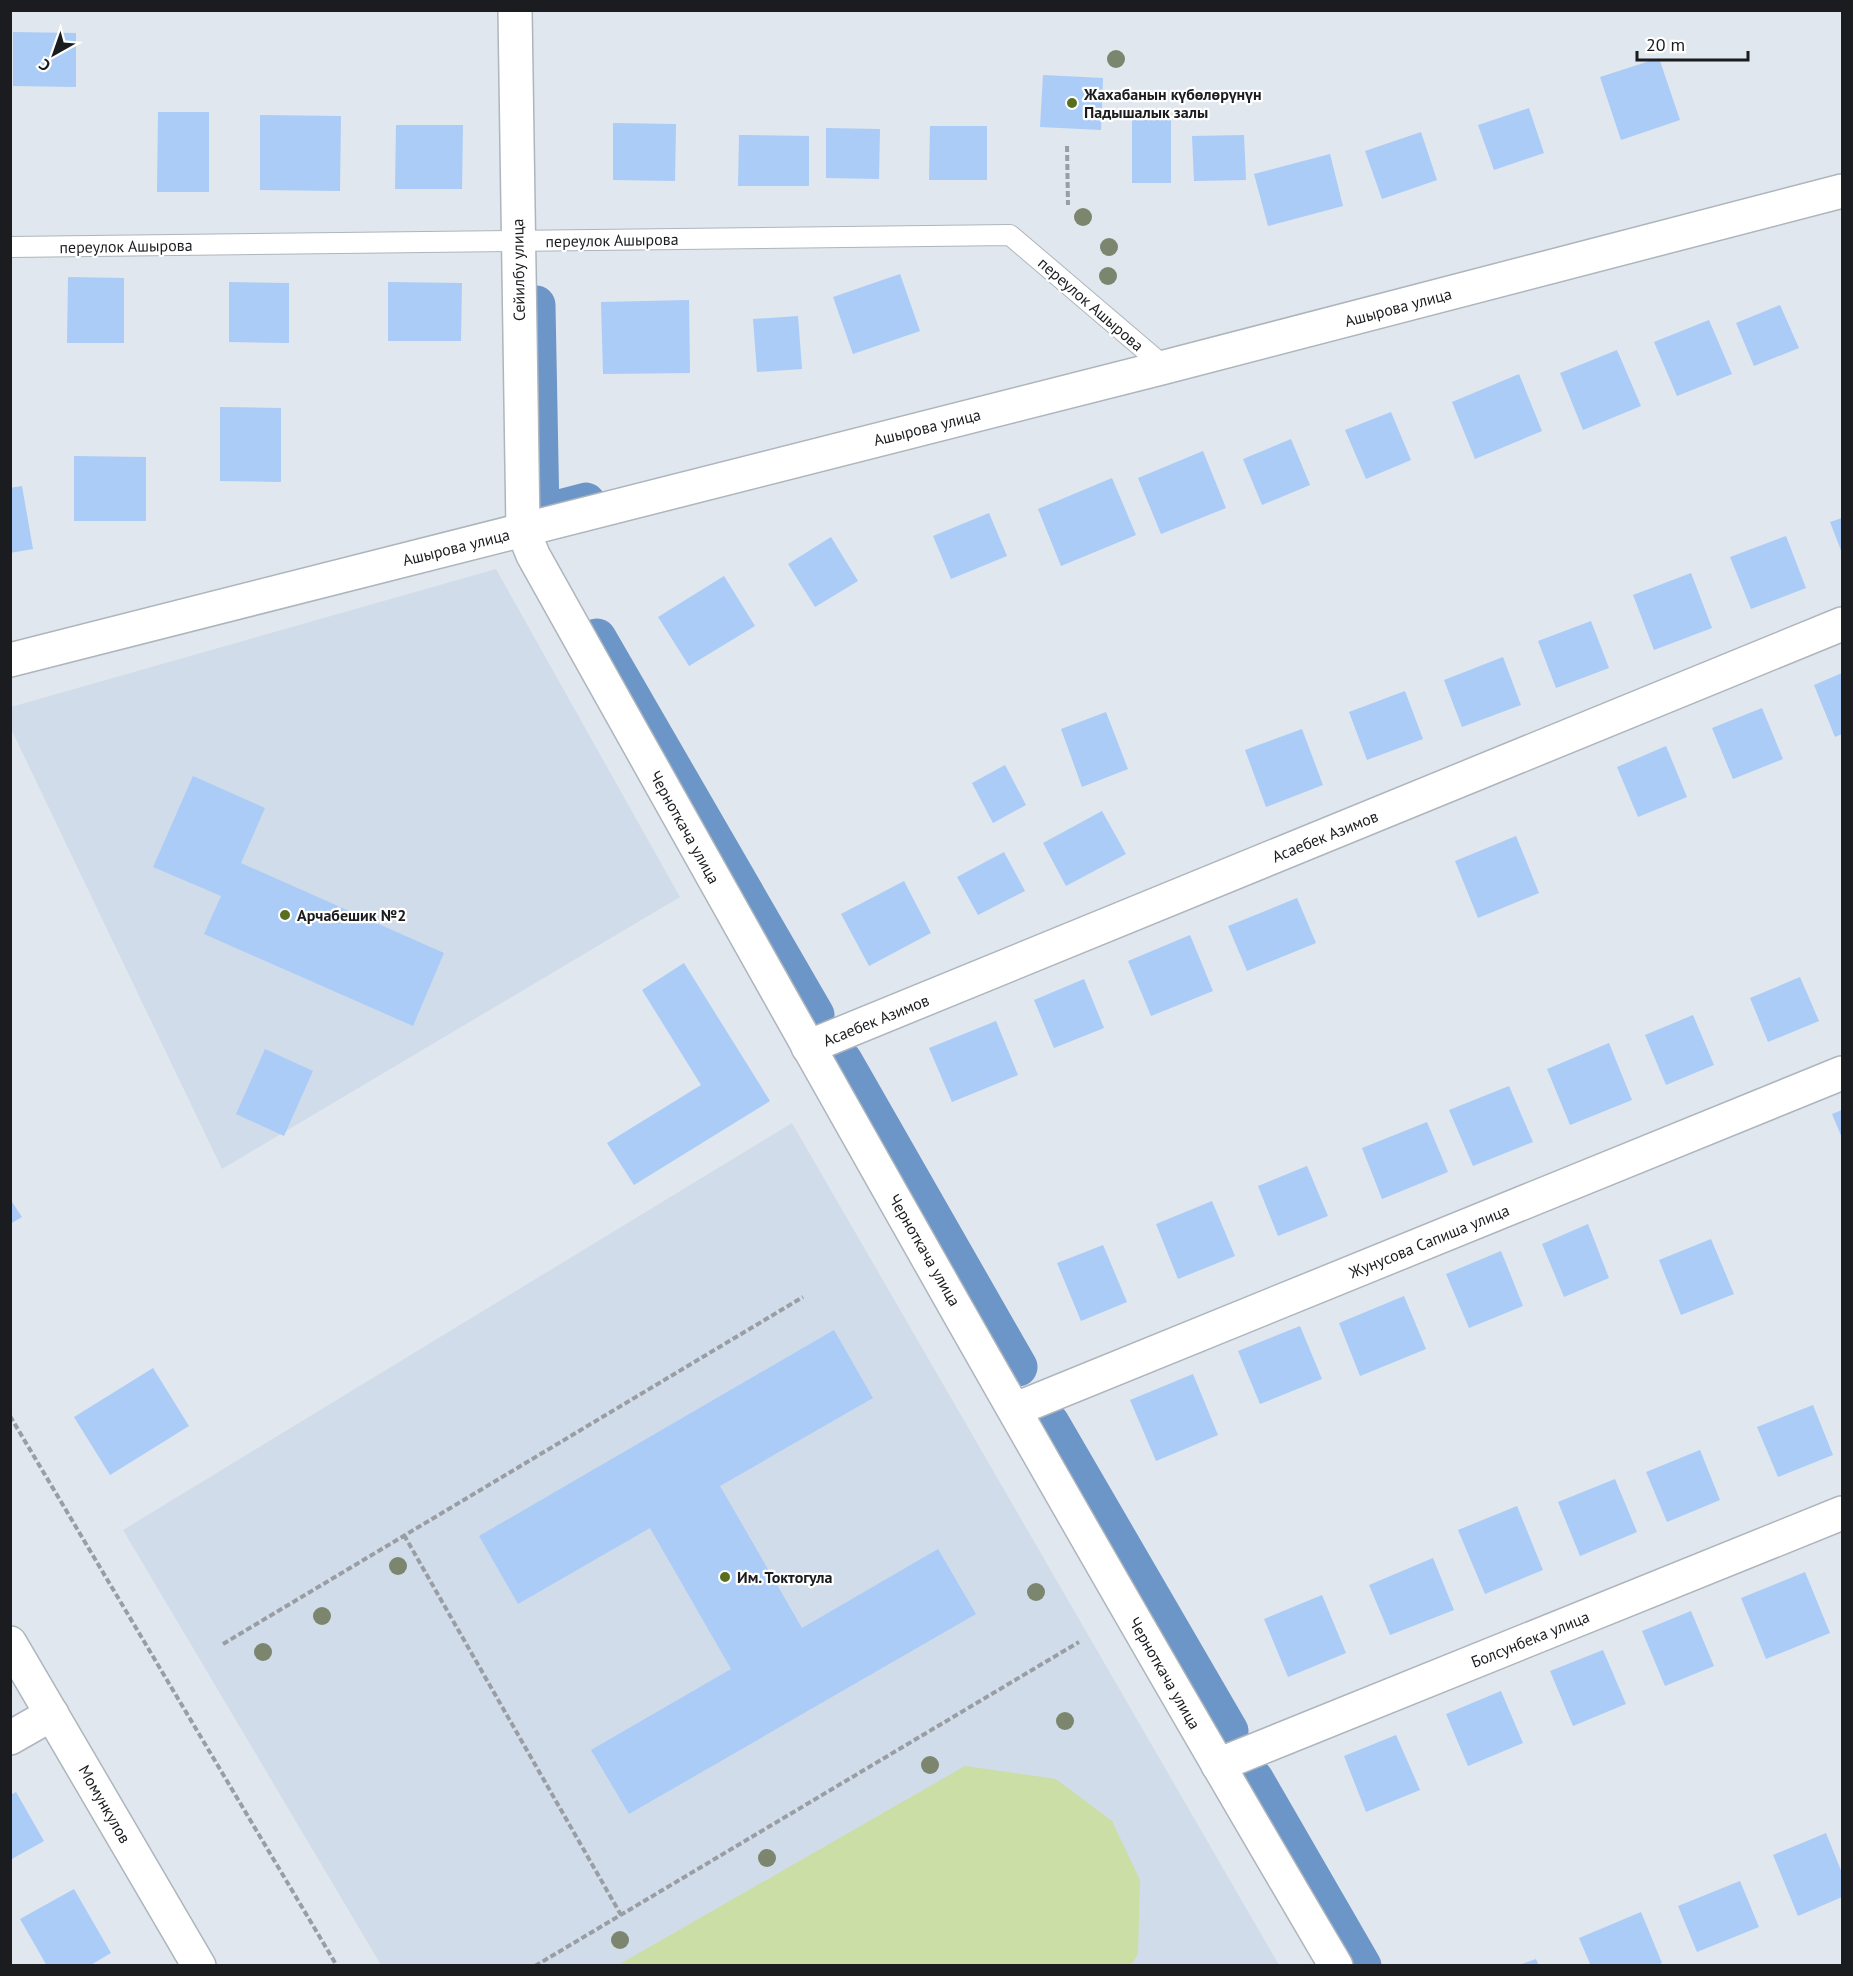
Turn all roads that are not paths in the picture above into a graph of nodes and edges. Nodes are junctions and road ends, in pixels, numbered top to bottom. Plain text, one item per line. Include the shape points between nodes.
1 (515, 10) edge
2 (1842, 191) edge
3 (518, 241) junction
4 (10, 247) edge
5 (1165, 368) junction
6 (523, 530) junction
7 (1842, 624) edge
8 (10, 660) edge
9 (808, 1047) junction
10 (1842, 1073) edge
11 (1016, 1409) junction
12 (1842, 1513) edge
13 (10, 1643) edge
14 (52, 1714) junction
15 (10, 1738) edge
16 (1218, 1765) junction
17 (199, 1965) edge
18 (1336, 1965) edge

1 - 3 street, Сейилбу улица
2 - 5 street, Ашырова улица
3 - 4 lane, переулок Ашырова
3 - 5 lane, переулок Ашырова via 1010,235
3 - 6 street, Сейилбу улица
5 - 6 street, Ашырова улица
6 - 8 street, Ашырова улица
6 - 9 street, Черноткача улица via 533,555
7 - 9 street, Асаебек Азимов
9 - 11 street, Черноткача улица
10 - 11 street, Жунусова Сапиша улица
11 - 16 street, Черноткача улица
12 - 16 street, Болсунбека улица
13 - 14 street, Момункулов
14 - 15 street
14 - 17 street, Момункулов
16 - 18 street, Черноткача улица

